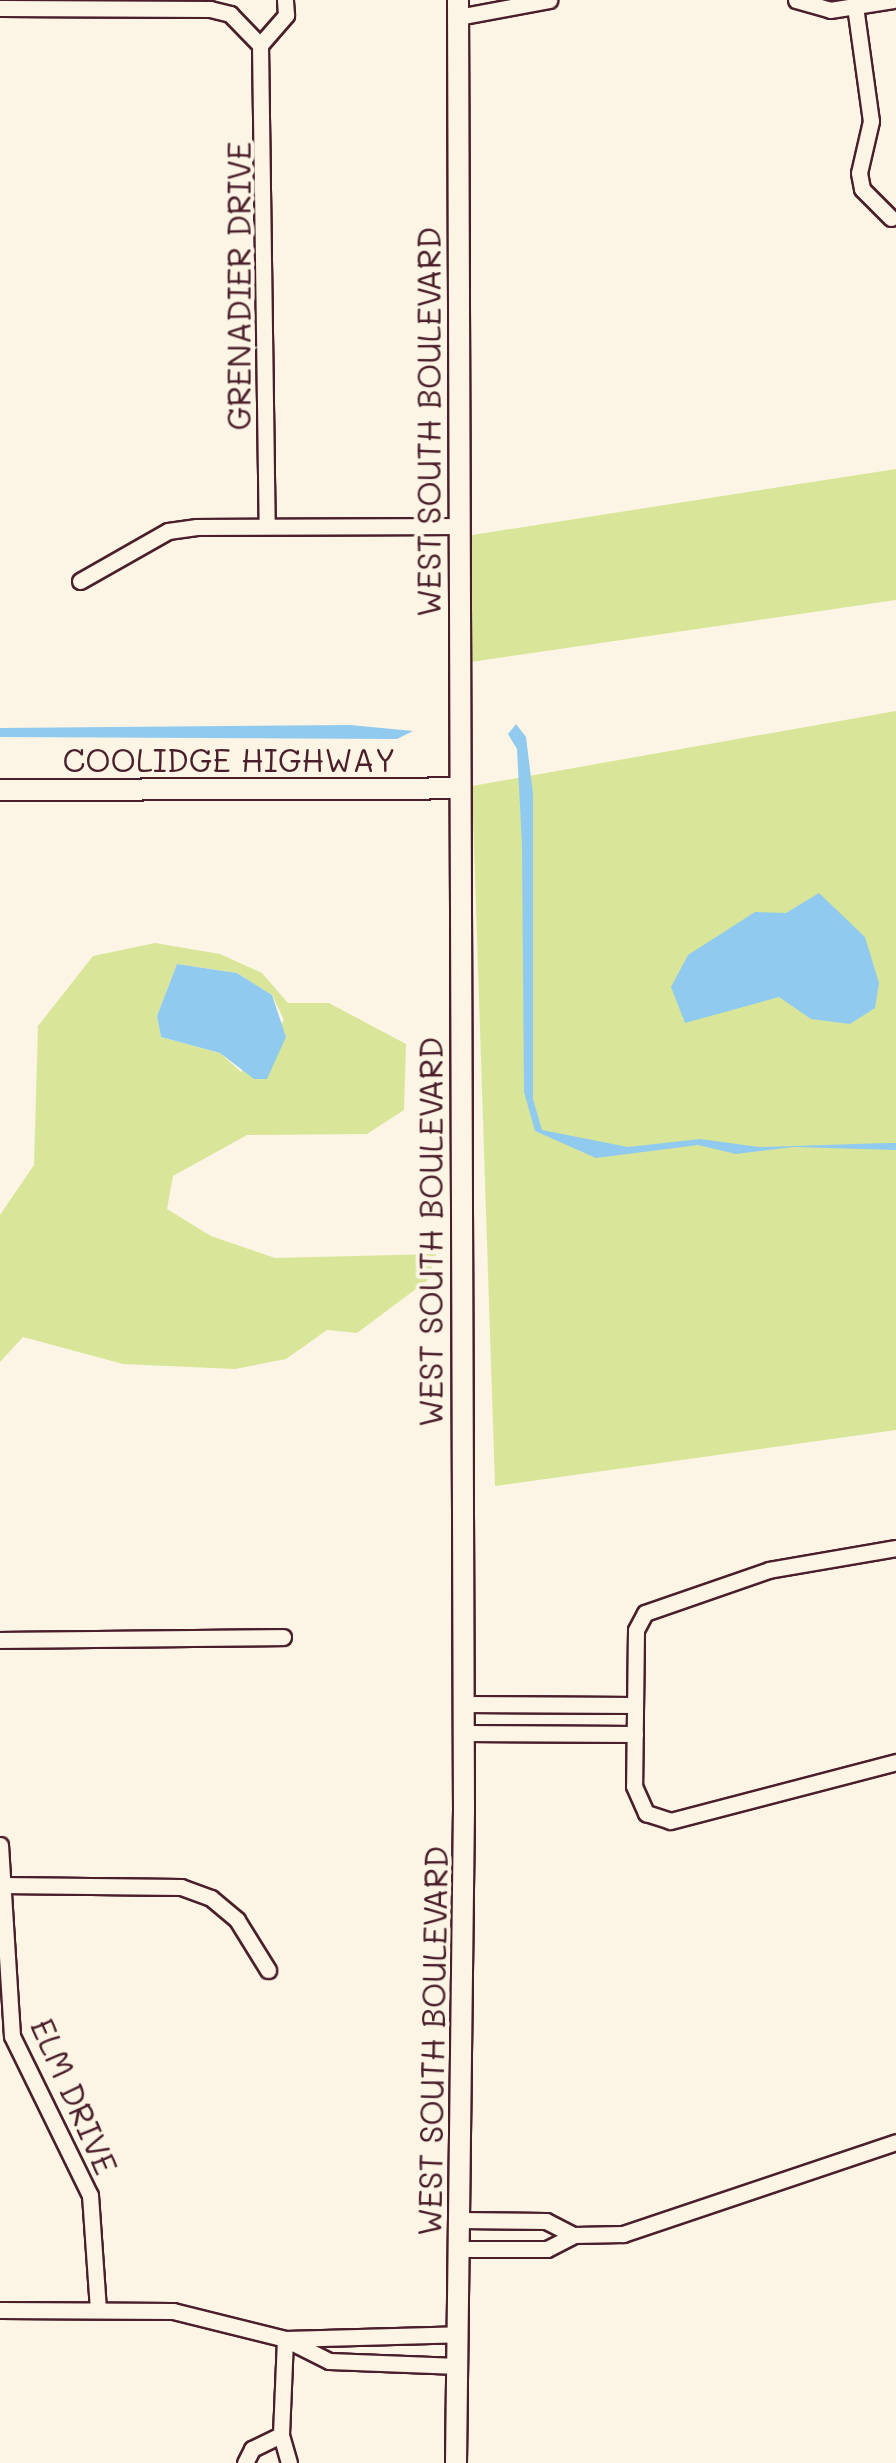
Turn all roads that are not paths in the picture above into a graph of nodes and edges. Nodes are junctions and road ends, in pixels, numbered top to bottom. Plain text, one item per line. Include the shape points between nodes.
1 (240, 0) edge
2 (285, 0) edge
3 (549, 0) edge
4 (796, 0) edge
5 (893, 0) edge
6 (855, 6) junction
7 (0, 8) edge
8 (458, 9) edge
9 (230, 14) junction
10 (260, 45) junction
11 (891, 218) dead end
12 (267, 526) junction
13 (458, 526) junction
14 (80, 581) dead end
15 (458, 788) junction
16 (0, 790) edge
17 (896, 1548) edge
18 (282, 1637) dead end
19 (0, 1640) edge
20 (464, 1704) junction
21 (634, 1705) junction
22 (464, 1733) junction
23 (635, 1734) junction
24 (896, 1762) edge
25 (0, 1846) edge
26 (0, 1884) edge
27 (268, 1970) dead end
28 (896, 2142) edge
29 (460, 2220) junction
30 (516, 2220) junction
31 (574, 2235) junction
32 (460, 2249) junction
33 (516, 2249) junction
34 (0, 2310) edge
35 (98, 2310) junction
36 (458, 2334) junction
37 (286, 2339) junction
38 (458, 2366) junction
39 (281, 2434) junction
40 (245, 2463) edge
41 (290, 2463) edge
42 (456, 2463) edge

1 - 9 street
2 - 10 street via 286,15
3 - 8 street
4 - 6 street via 818,9
5 - 6 street
6 - 11 street via 871,108 858,173 862,189
7 - 9 street
8 - 13 main road, WEST SOUTH BOULEVARD
9 - 10 street
10 - 12 street, GRENADIER DRIVE
12 - 13 street
12 - 14 street via 168,532
13 - 15 main road, WEST SOUTH BOULEVARD
15 - 16 main road, COOLIDGE HIGHWAY
15 - 20 main road, WEST SOUTH BOULEVARD
17 - 21 street via 794,1564 651,1608 636,1630
18 - 19 street
20 - 21 street
20 - 22 main road, WEST SOUTH BOULEVARD
21 - 23 street
22 - 23 street
22 - 29 main road, WEST SOUTH BOULEVARD
23 - 24 street via 636,1798 662,1820
25 - 26 street, ELM DRIVE
26 - 27 street via 181,1886 211,1898 237,1920
26 - 35 street, ELM DRIVE via 12,2036 90,2195
28 - 31 street via 646,2229
29 - 30 street
29 - 32 main road, WEST SOUTH BOULEVARD
30 - 31 street via 546,2221
30 - 33 street
31 - 33 street via 547,2250
32 - 33 street
32 - 36 main road, WEST SOUTH BOULEVARD
34 - 35 street
35 - 37 street via 193,2313
36 - 37 street
36 - 38 main road, WEST SOUTH BOULEVARD
37 - 38 street via 329,2361
37 - 39 street
38 - 42 main road, WEST SOUTH BOULEVARD
39 - 40 street via 252,2449
39 - 41 street

